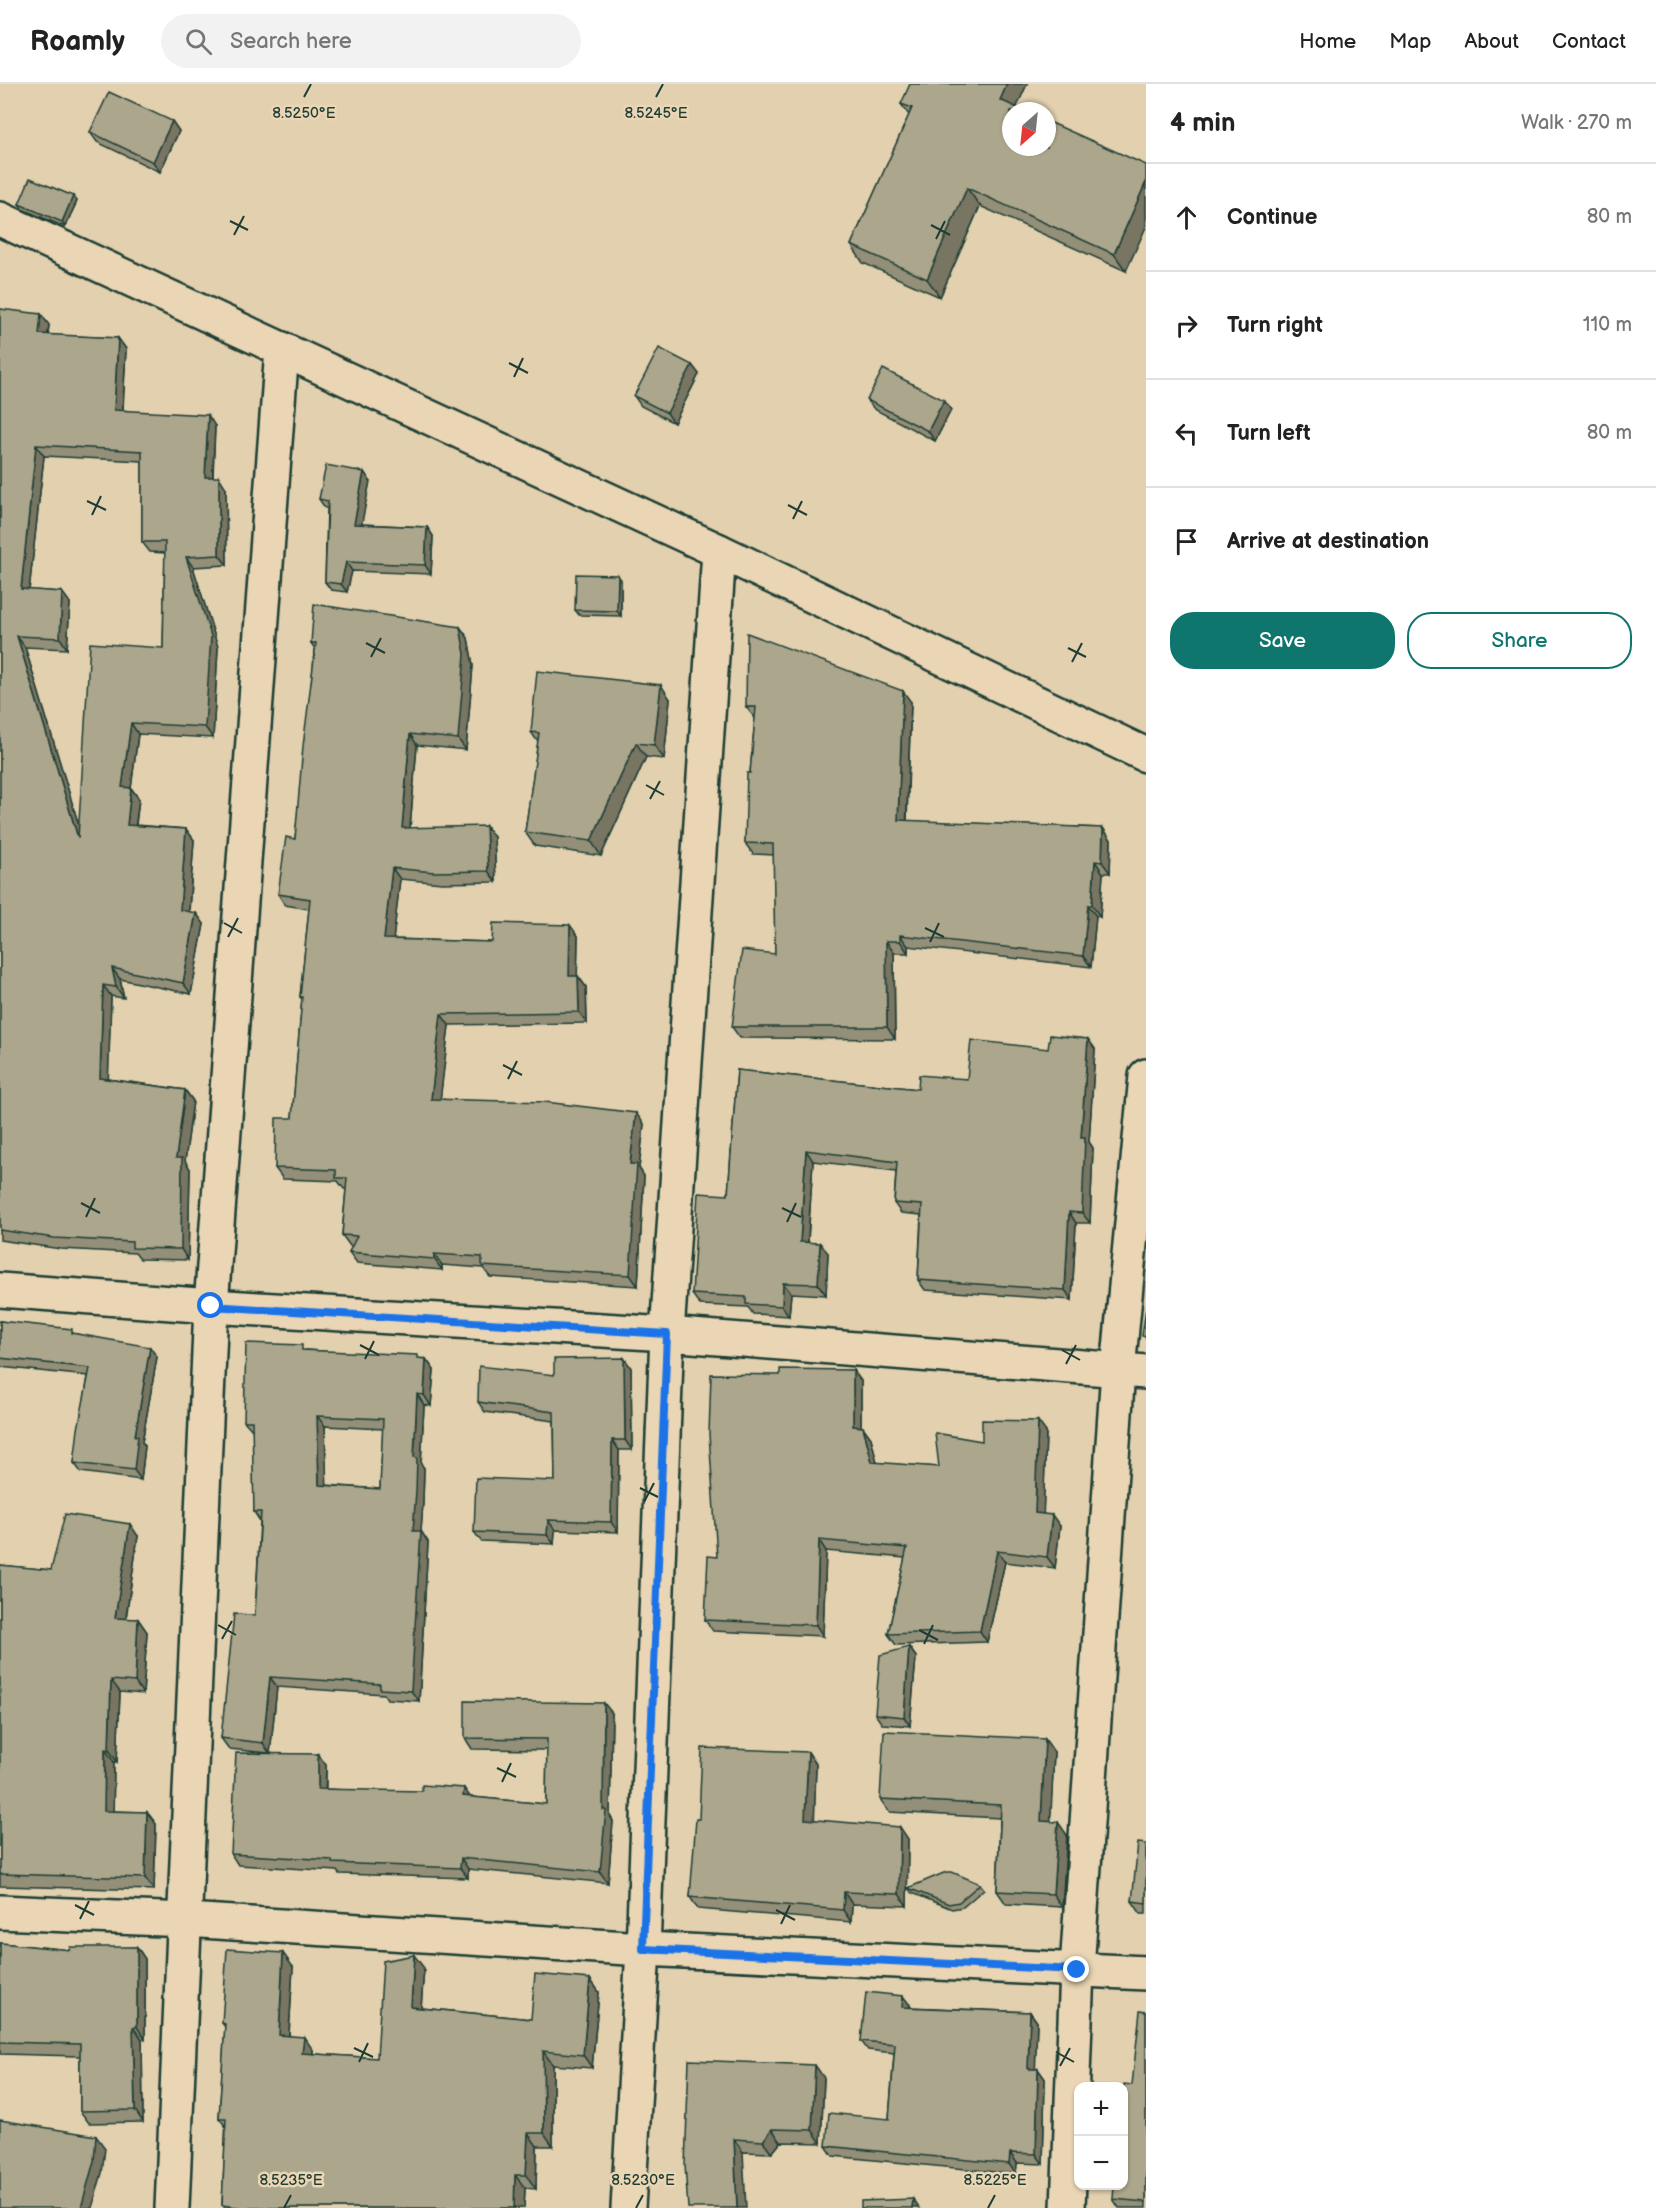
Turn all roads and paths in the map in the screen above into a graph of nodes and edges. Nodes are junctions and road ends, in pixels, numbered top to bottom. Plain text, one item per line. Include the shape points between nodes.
1 (0, 219) edge
2 (282, 349) junction
3 (718, 551) junction
4 (1146, 755) edge
5 (1146, 1076) edge
6 (0, 1290) edge
7 (211, 1306) junction
8 (667, 1334) junction
9 (1132, 1371) edge
10 (0, 1912) edge
11 (186, 1920) junction
12 (643, 1949) junction
13 (1077, 1970) junction
14 (1146, 1973) edge
15 (172, 2208) edge
16 (628, 2208) edge
17 (1068, 2208) edge

1 - 2 street
2 - 3 street
2 - 7 street
3 - 4 street
3 - 8 street
5 - 9 street
6 - 7 street
7 - 8 street
7 - 11 street
8 - 9 street
8 - 12 street
9 - 13 street
10 - 11 street
11 - 12 street
11 - 15 street
12 - 13 street
12 - 16 street
13 - 14 street
13 - 17 street

